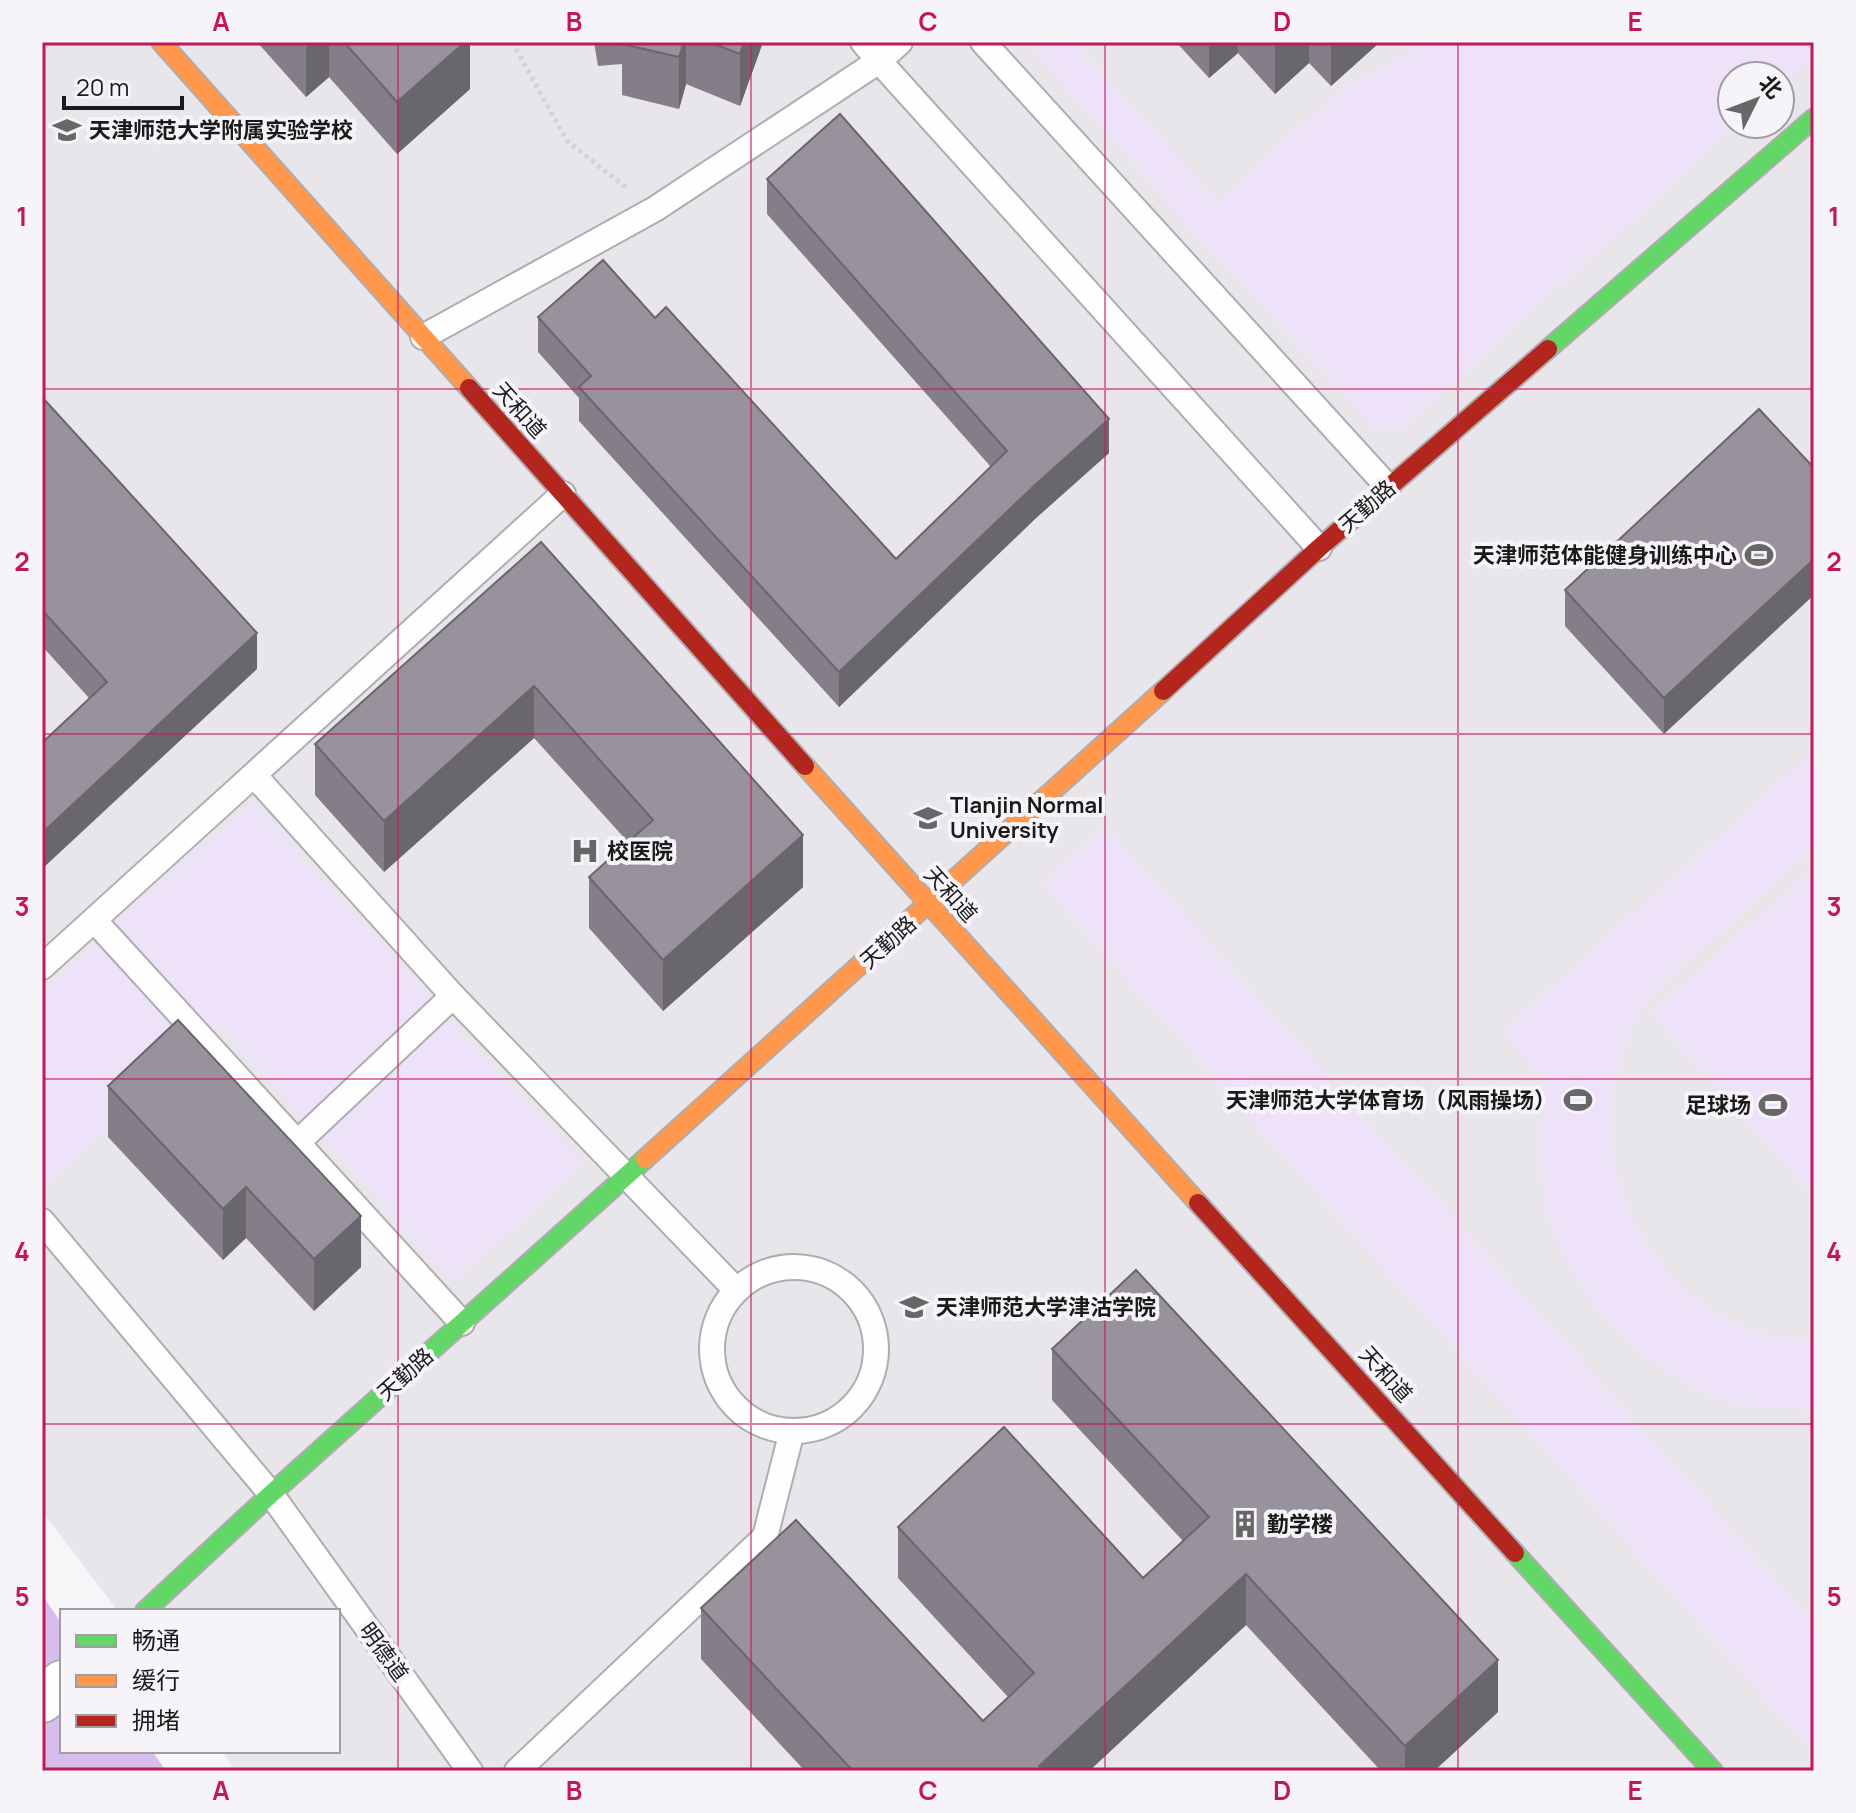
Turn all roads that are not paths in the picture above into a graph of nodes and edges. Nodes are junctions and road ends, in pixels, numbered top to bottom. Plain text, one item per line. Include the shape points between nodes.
1 (161, 42) edge
2 (863, 42) edge
3 (900, 42) edge
4 (983, 42) edge
5 (879, 61) junction
6 (1814, 118) edge
7 (423, 337) junction
8 (1388, 487) junction
9 (563, 494) junction
10 (1319, 548) junction
11 (254, 775) junction
12 (929, 905) junction
13 (94, 920) junction
14 (42, 967) edge
15 (453, 996) junction
16 (298, 1142) junction
17 (626, 1176) junction
18 (42, 1221) edge
19 (736, 1290) junction
20 (462, 1323) junction
21 (792, 1431) junction
22 (271, 1494) junction
23 (147, 1609) edge
24 (60, 1685) edge
25 (42, 1700) edge
26 (1703, 1768) edge
27 (470, 1771) edge
28 (517, 1771) edge

1 - 7 street, 天和道
2 - 5 lane
3 - 5 lane
4 - 8 lane
5 - 7 lane via 655,209
5 - 10 lane
6 - 8 street, 天勤路
7 - 9 street, 天和道
8 - 10 street, 天勤路
9 - 11 lane
9 - 12 street, 天和道
10 - 12 street, 天勤路
11 - 13 lane
11 - 15 lane
12 - 17 street, 天勤路
12 - 26 street, 天和道
13 - 14 lane
13 - 16 lane
15 - 16 lane
15 - 17 lane
16 - 20 lane
17 - 19 lane
17 - 20 street, 天勤路
18 - 22 lane, 明德道
19 - 21 lane via 714,1326 714,1369 735,1406 771,1428
19 - 21 lane via 773,1268 815,1270 852,1291 873,1328 875,1360 865,1391 834,1420
20 - 22 street, 天勤路
21 - 28 lane via 765,1537
22 - 23 street, 天勤路
22 - 27 lane, 明德道
24 - 25 street

